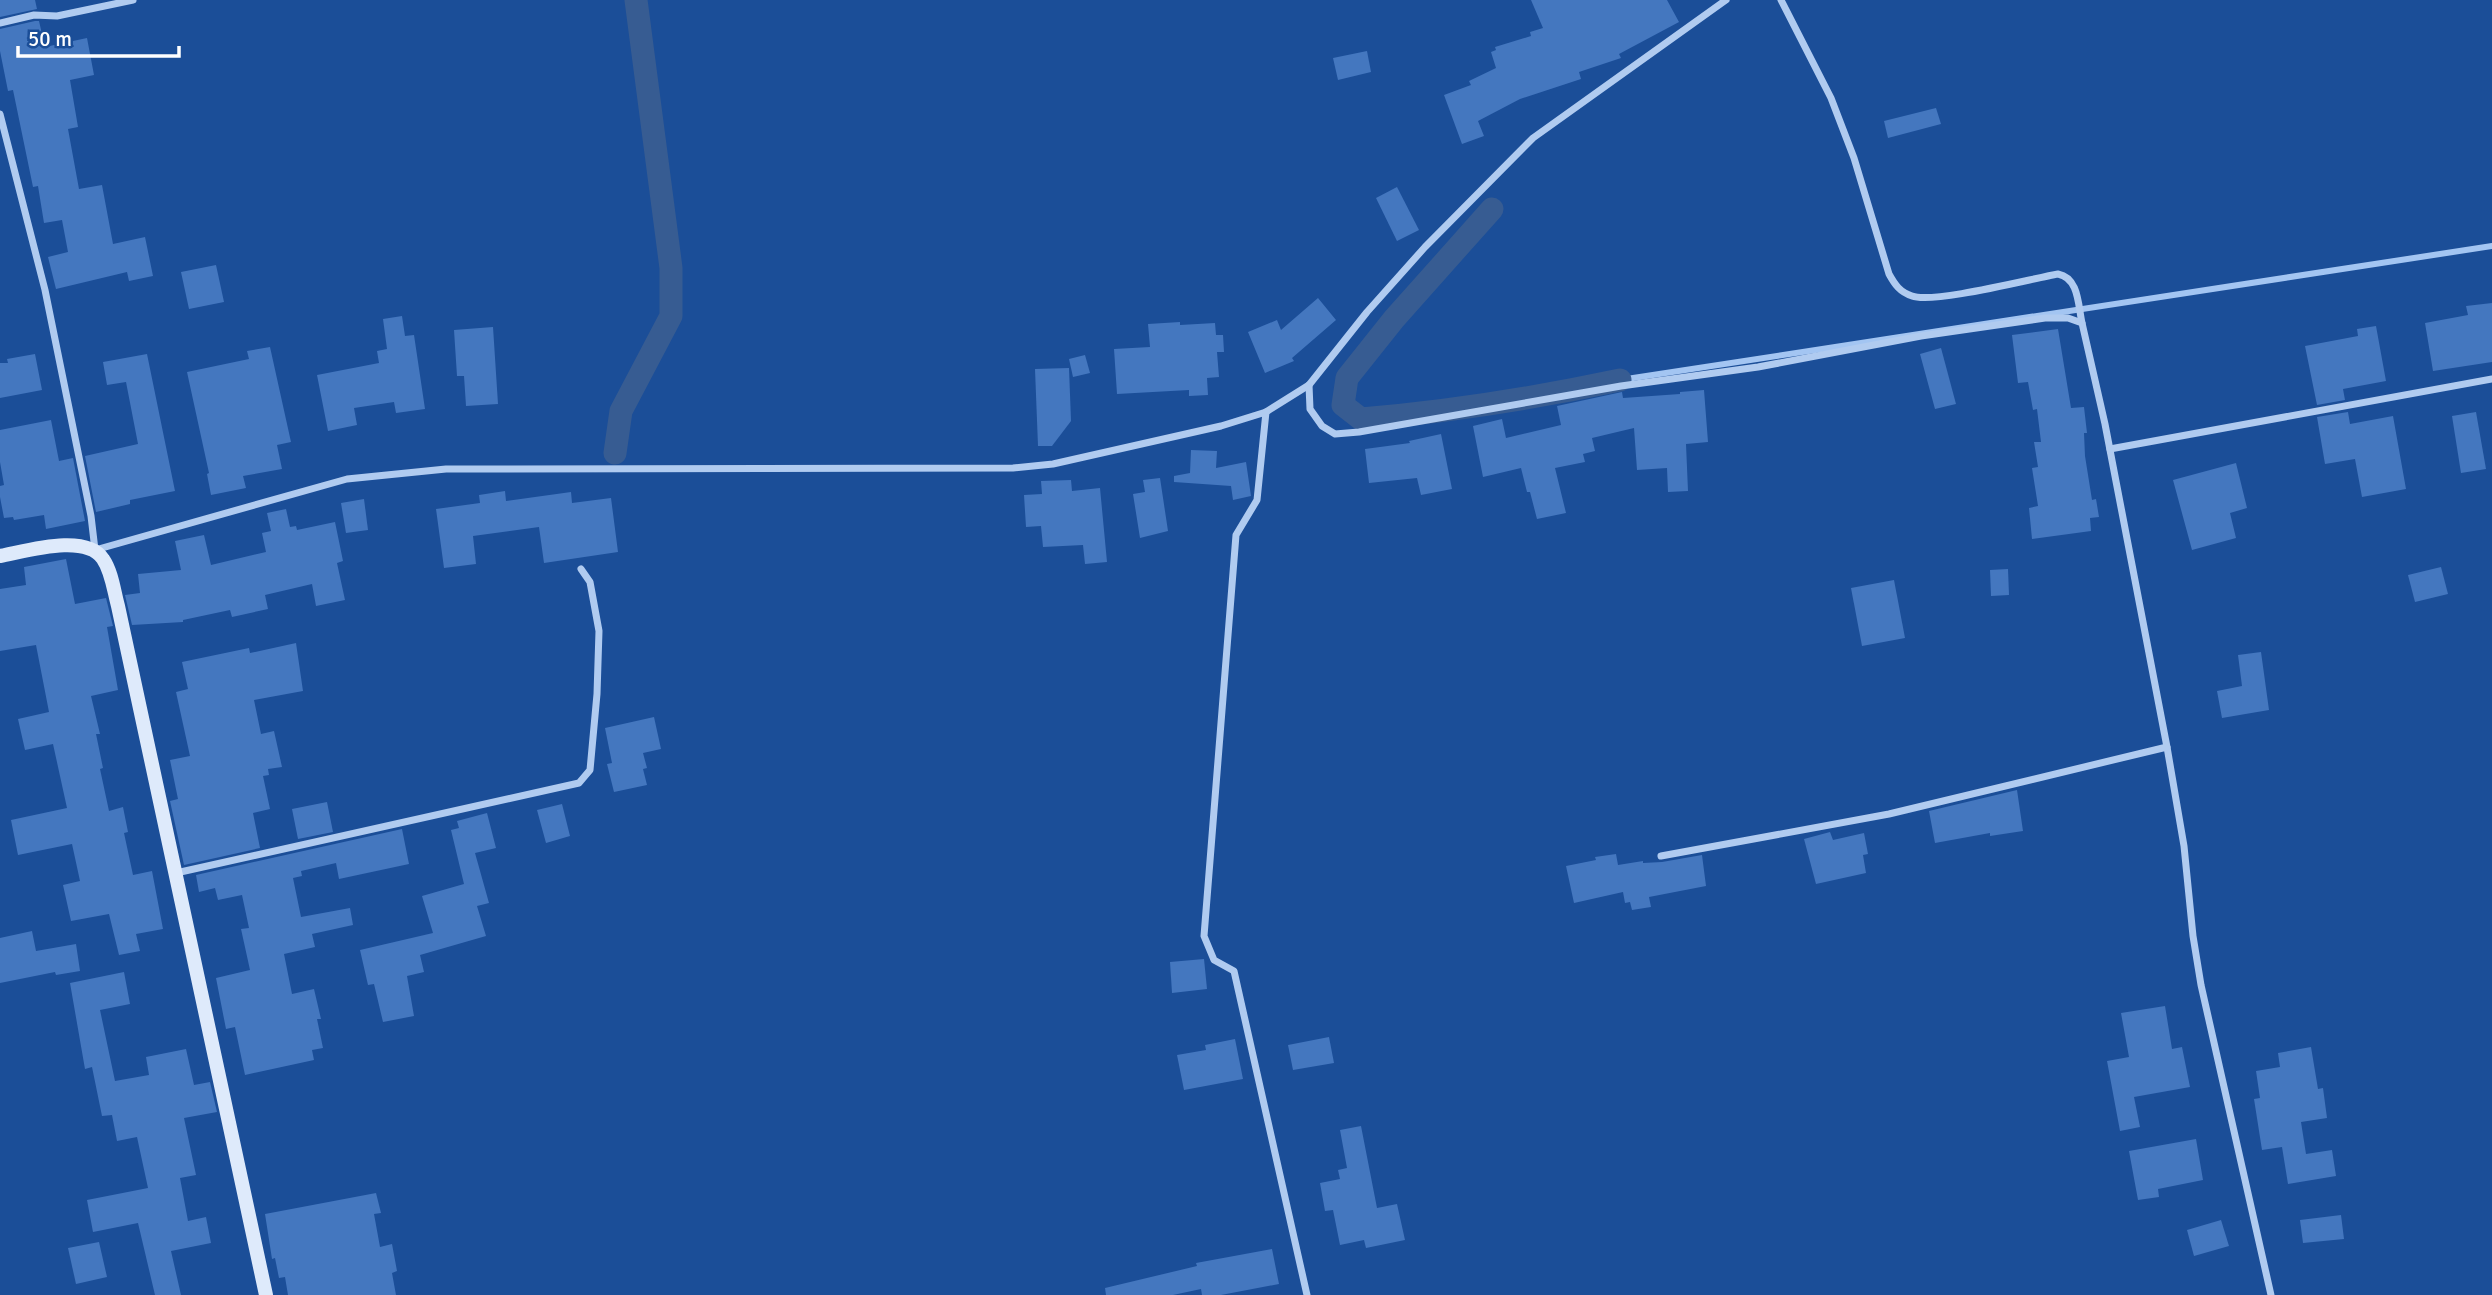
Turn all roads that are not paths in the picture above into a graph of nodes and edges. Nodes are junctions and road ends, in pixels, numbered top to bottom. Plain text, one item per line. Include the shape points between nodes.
1 (133, 0) edge
2 (1726, 0) edge
3 (1782, 0) edge
4 (0, 23) edge
5 (0, 114) edge
6 (2082, 323) junction
7 (2492, 379) edge
8 (1309, 385) junction
9 (1266, 412) junction
10 (2110, 449) junction
11 (95, 550) junction
12 (0, 556) edge
13 (581, 569) dead end
14 (2167, 747) junction
15 (1661, 856) dead end
16 (175, 874) junction
17 (266, 1295) edge
18 (1307, 1295) edge
19 (2271, 1295) edge

1 - 4 street
2 - 8 street via 1533,138 1425,247
3 - 6 street via 1830,98 1898,289 1914,297 1936,298 2058,274 2074,283
5 - 11 street via 45,290
6 - 8 street via 2045,318 1921,336 1758,367 1335,434 1322,426 1310,409
6 - 10 street
7 - 10 street
8 - 9 street
9 - 11 street via 1084,458 1013,468 446,469 347,479
9 - 18 street via 1256,500 1236,535 1204,936 1214,960 1234,971
10 - 14 street
11 - 12 street via 79,544
11 - 16 street via 104,560 118,606
13 - 16 street via 590,582 599,631 590,770 579,783
14 - 15 street via 1889,814
14 - 19 street via 2201,985
16 - 17 street

